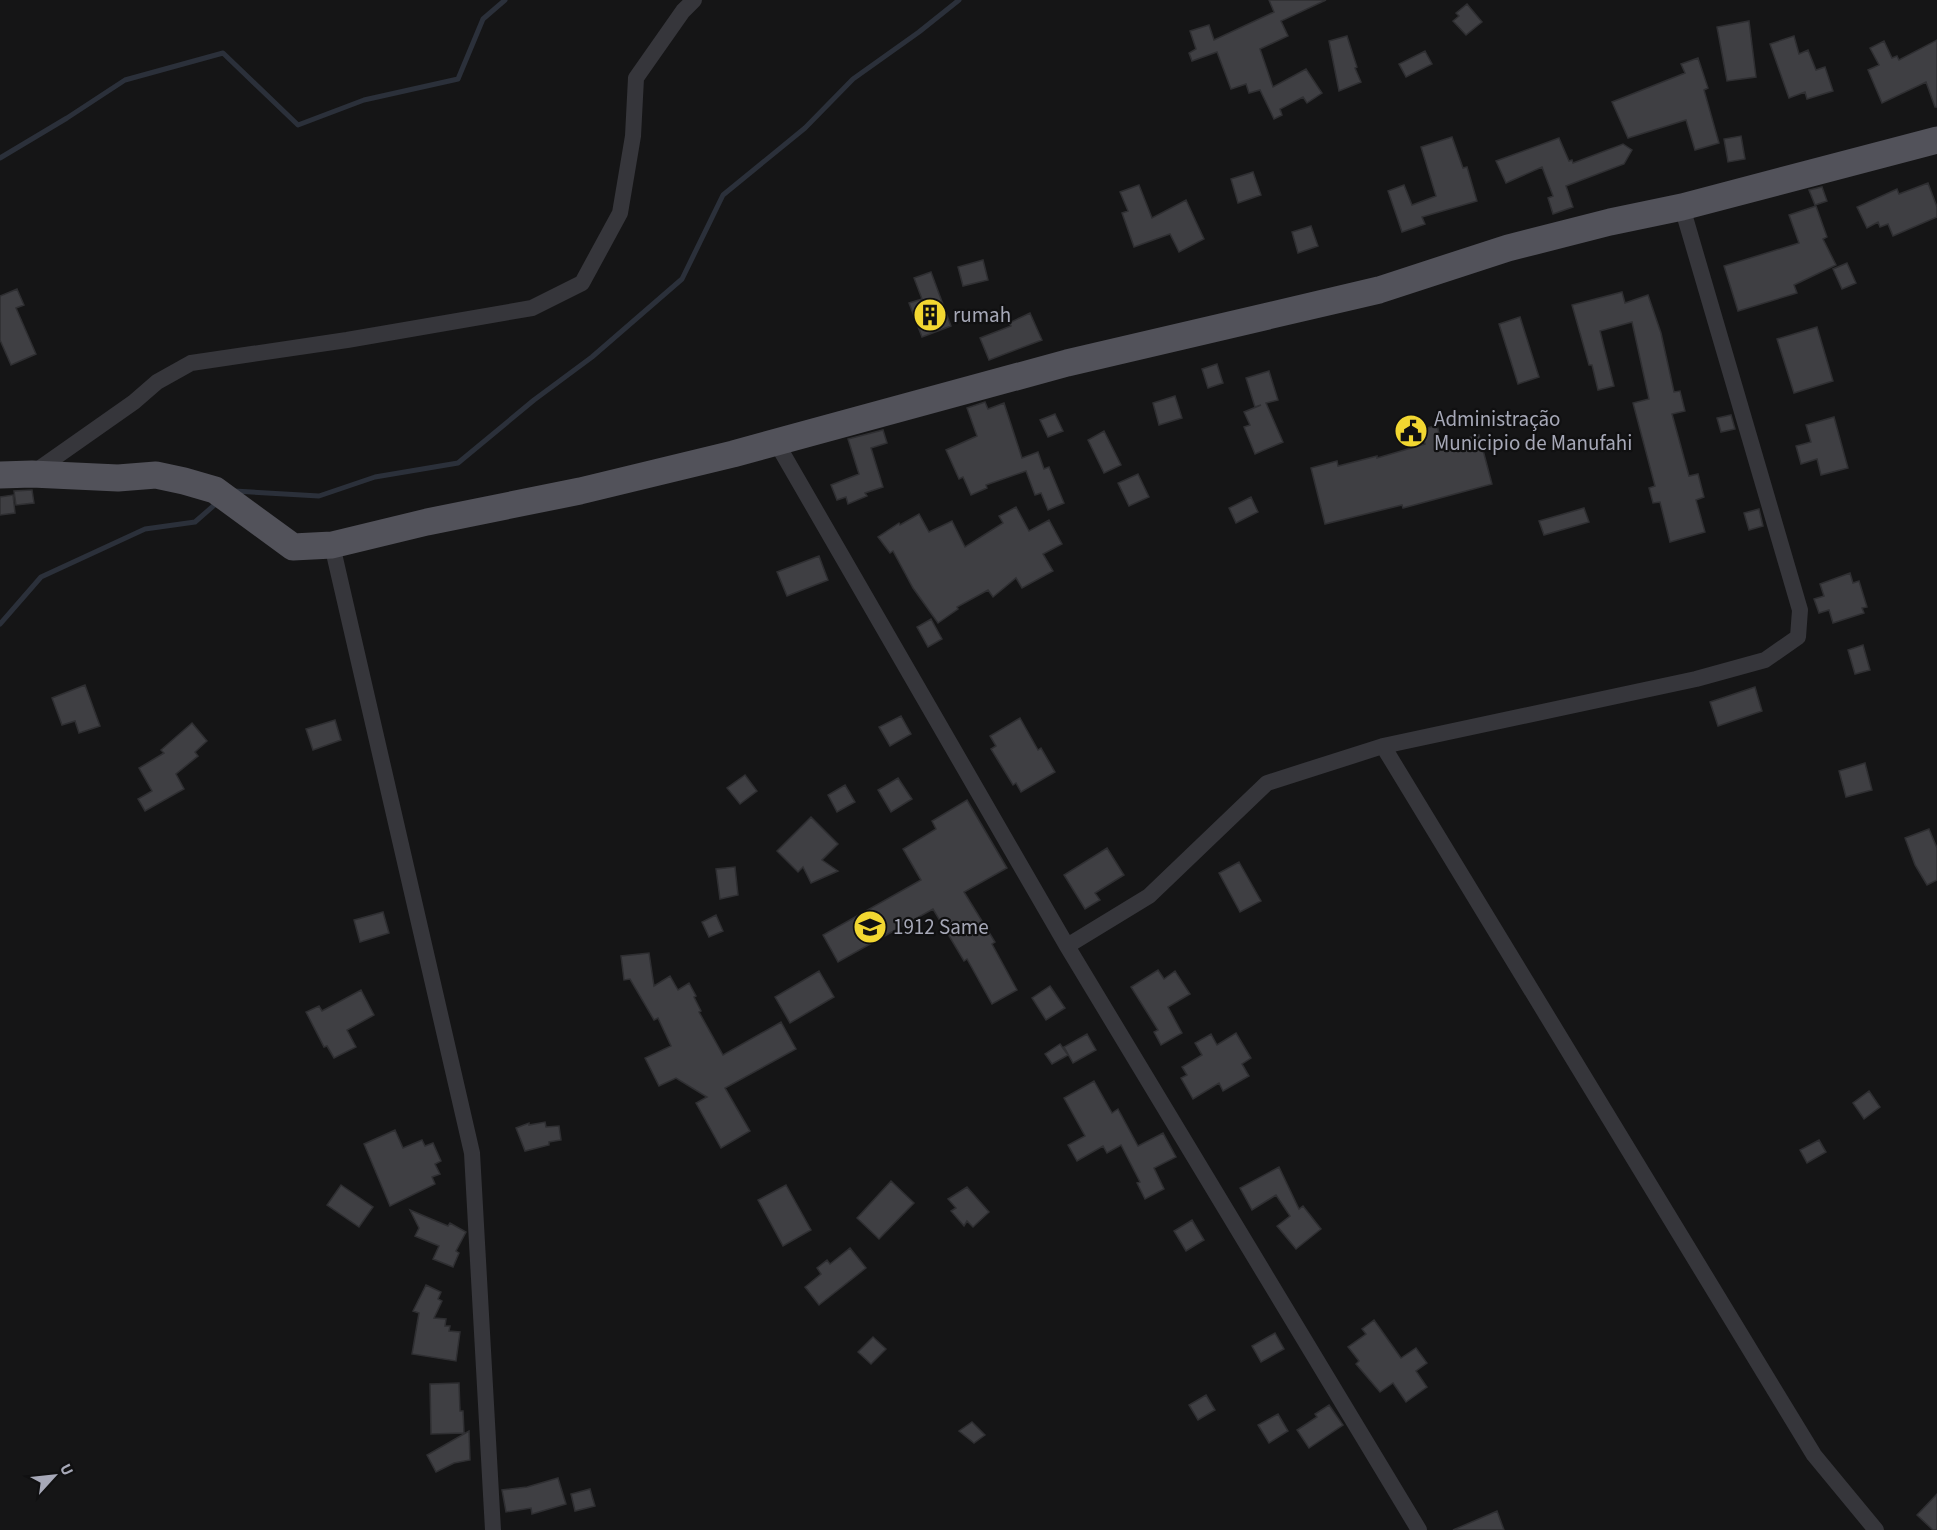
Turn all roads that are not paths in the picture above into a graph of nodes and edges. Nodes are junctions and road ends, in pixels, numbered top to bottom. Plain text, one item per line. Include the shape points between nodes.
1 (694, 0) edge
2 (1937, 140) edge
3 (1682, 207) junction
4 (776, 442) junction
5 (32, 474) junction
6 (0, 475) edge
7 (332, 545) junction
8 (1383, 746) junction
9 (1067, 946) junction
10 (493, 1530) edge
11 (1419, 1530) edge
12 (1876, 1530) edge

1 - 5 street via 636,78 633,136 620,213 582,283 532,308 191,363 157,382
2 - 3 main road
3 - 4 main road via 1508,248 1380,290 1067,363
3 - 8 street via 1800,610 1798,637 1765,660 1696,679
4 - 7 main road
4 - 9 street
5 - 6 main road
5 - 7 main road via 118,478 156,475 184,481 215,490 293,547
7 - 10 street via 472,1153
8 - 9 street via 1267,783 1149,896
8 - 12 street via 1814,1455
9 - 11 street

